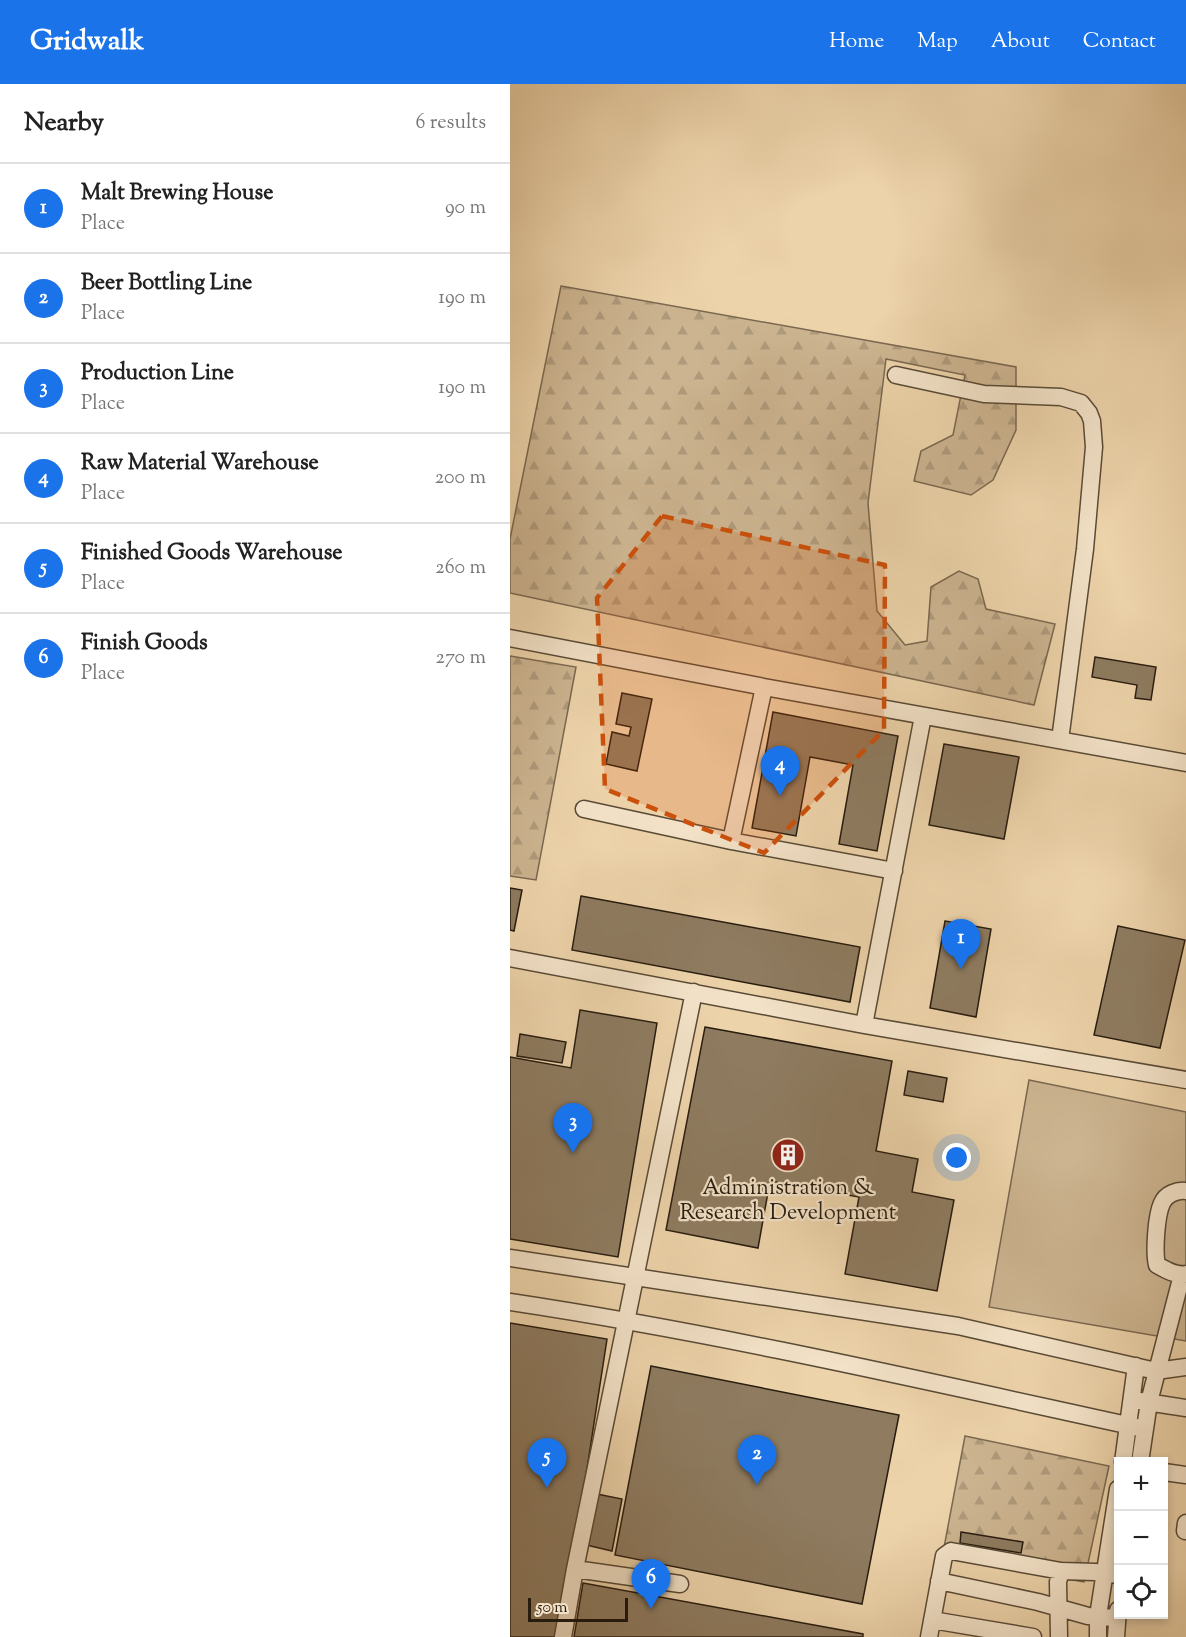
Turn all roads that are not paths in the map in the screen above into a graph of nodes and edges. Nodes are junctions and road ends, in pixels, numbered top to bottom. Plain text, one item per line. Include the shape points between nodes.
1 (897, 375) dead end
2 (510, 638) edge
3 (764, 687) junction
4 (923, 716) junction
5 (1060, 740) junction
6 (1186, 763) edge
7 (584, 809) dead end
8 (731, 841) junction
9 (894, 871) junction
10 (510, 958) edge
11 (694, 992) junction
12 (864, 1025) junction
13 (1186, 1080) edge
14 (1186, 1191) edge
15 (510, 1258) edge
16 (1184, 1274) edge
17 (635, 1278) junction
18 (510, 1302) edge
19 (627, 1320) junction
20 (1136, 1366) junction
21 (1186, 1367) edge
22 (1156, 1371) junction
23 (1131, 1399) junction
24 (1149, 1402) junction
25 (1186, 1408) edge
26 (1128, 1425) junction
27 (1145, 1429) junction
28 (1124, 1457) edge
29 (1141, 1457) edge
30 (1168, 1473) edge
31 (1186, 1475) edge
32 (1117, 1511) edge
33 (575, 1569) junction
34 (1061, 1571) junction
35 (1112, 1574) edge
36 (939, 1581) junction
37 (680, 1584) dead end
38 (1058, 1607) junction
39 (1114, 1614) edge
40 (1098, 1616) junction
41 (1118, 1619) edge
42 (931, 1629) edge
43 (563, 1637) edge
44 (1034, 1637) edge
45 (1059, 1637) edge
46 (1098, 1637) edge
47 (1116, 1637) edge

1 - 5 lane via 984,394 1061,397 1081,403 1089,413 1094,447 1085,549
2 - 3 lane
3 - 4 lane
3 - 8 lane
4 - 5 lane
4 - 9 lane
5 - 6 lane
7 - 8 lane
8 - 9 lane
9 - 12 lane
10 - 11 lane
11 - 12 lane
11 - 17 lane
12 - 13 lane
14 - 16 lane via 1172,1193 1162,1203 1155,1254 1158,1265
15 - 17 lane
16 - 22 lane
17 - 19 lane
17 - 20 lane via 958,1326
18 - 19 lane
19 - 26 lane
19 - 33 lane
20 - 22 lane
20 - 23 lane
21 - 22 lane
22 - 24 lane
23 - 24 lane
23 - 26 lane
24 - 25 lane
24 - 27 lane
26 - 27 lane
26 - 28 lane
27 - 29 lane
30 - 31 lane
32 - 35 lane
33 - 37 lane
33 - 43 lane
34 - 35 lane
34 - 36 lane via 951,1551 944,1556
34 - 38 lane
35 - 40 lane
36 - 38 lane
36 - 42 lane
38 - 40 lane
38 - 45 lane
39 - 40 lane
40 - 46 lane
41 - 47 lane
42 - 44 lane

